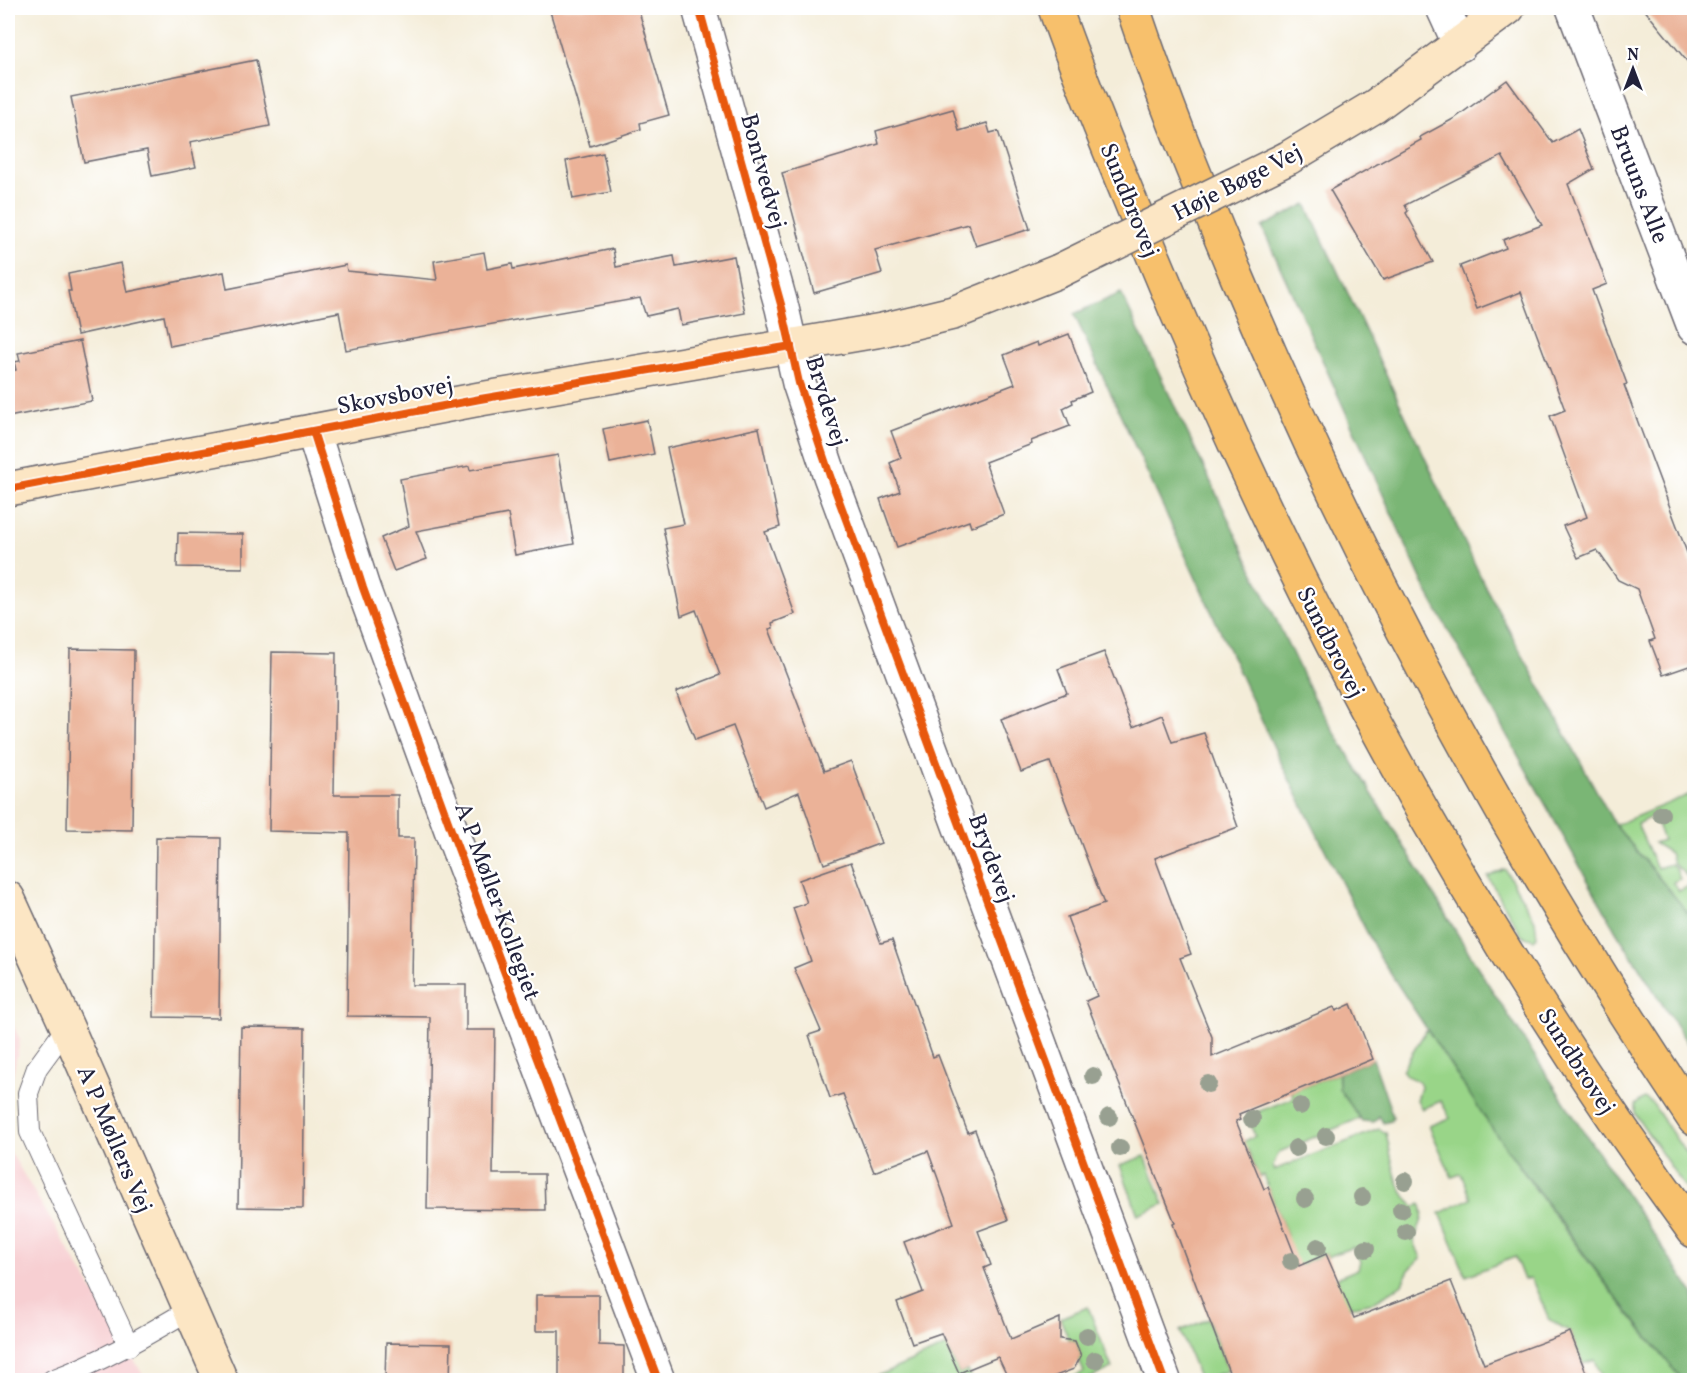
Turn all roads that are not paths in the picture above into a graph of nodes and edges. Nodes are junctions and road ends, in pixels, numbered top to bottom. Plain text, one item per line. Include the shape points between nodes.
1 (699, 8) edge
2 (1055, 8) edge
3 (1133, 8) edge
4 (1144, 8) edge
5 (1443, 8) edge
6 (1508, 8) edge
7 (1573, 8) edge
8 (1460, 45) junction
9 (1172, 114) junction
10 (1695, 327) edge
11 (791, 346) junction
12 (313, 431) junction
13 (8, 489) edge
14 (8, 898) edge
15 (67, 1027) junction
16 (1695, 1119) edge
17 (1695, 1231) edge
18 (189, 1310) junction
19 (129, 1346) junction
20 (52, 1380) edge
21 (221, 1380) edge
22 (658, 1380) edge
23 (1164, 1380) edge

1 - 11 street, Bontvedvej
2 - 17 main road, Sundbrovej via 1122,182 1217,407 1354,686 1445,851 1513,963 1600,1097
3 - 9 main road
4 - 9 main road
5 - 8 street
6 - 8 street, Høje Bøge Vej
7 - 10 street, Bruuns Alle
8 - 11 street, Høje Bøge Vej, bridge via 1376,106 1288,158 1059,271 953,313
9 - 16 main road via 1261,332 1369,563 1532,863
11 - 12 street, Skovsbovej
11 - 23 street, Brydevej via 799,383 834,487
12 - 13 street, Skovsbovej
12 - 22 street, A P Møller Kollegiet via 363,588
14 - 15 street, A P Møllers Vej
15 - 18 street, A P Møllers Vej
15 - 19 lane via 37,1068 28,1093 30,1132
18 - 19 lane
18 - 21 street, A P Møllers Vej
19 - 20 lane

